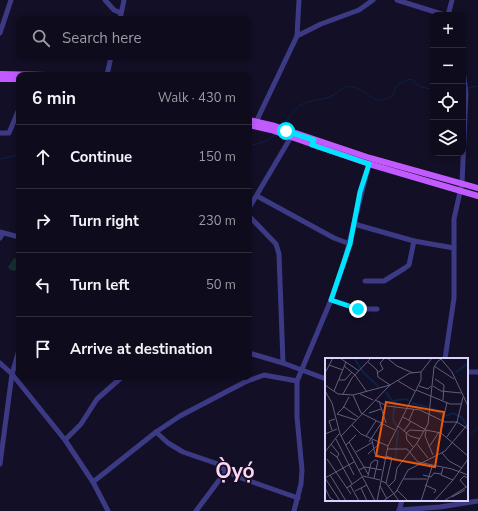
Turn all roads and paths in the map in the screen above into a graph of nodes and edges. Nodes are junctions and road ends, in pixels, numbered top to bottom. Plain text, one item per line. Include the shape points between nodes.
1 (11, 0) edge
2 (105, 0) edge
3 (124, 0) edge
4 (300, 0) edge
5 (373, 0) edge
6 (397, 0) edge
7 (452, 0) edge
8 (435, 12) edge
9 (449, 12) edge
10 (121, 16) edge
11 (0, 33) edge
12 (298, 36) junction
13 (110, 60) edge
14 (108, 72) edge
15 (0, 74) edge
16 (16, 74) edge
17 (0, 79) edge
18 (16, 80) edge
19 (465, 84) edge
20 (16, 116) edge
21 (252, 121) edge
22 (256, 122) junction
23 (252, 125) edge
24 (273, 128) junction
25 (0, 133) edge
26 (285, 133) junction
27 (291, 137) junction
28 (313, 142) junction
29 (369, 164) junction
30 (462, 183) junction
31 (478, 188) edge
32 (460, 191) junction
33 (257, 196) junction
34 (478, 196) edge
35 (252, 204) edge
36 (252, 219) edge
37 (354, 224) junction
38 (2, 233) edge
39 (16, 236) edge
40 (0, 238) edge
41 (414, 241) junction
42 (350, 244) junction
43 (454, 248) junction
44 (365, 281) dead end
45 (331, 300) junction
46 (377, 309) dead end
47 (252, 355) edge
48 (445, 358) edge
49 (16, 360) edge
50 (0, 363) edge
51 (283, 363) junction
52 (302, 370) junction
53 (12, 374) junction
54 (16, 379) edge
55 (325, 379) edge
56 (17, 380) edge
57 (119, 380) edge
58 (251, 380) edge
59 (252, 380) edge
60 (297, 381) junction
61 (156, 432) junction
62 (65, 440) junction
63 (0, 464) edge
64 (226, 471) junction
65 (92, 482) junction
66 (298, 498) junction
67 (402, 501) edge
68 (478, 501) edge
69 (108, 511) edge
70 (196, 511) edge
71 (294, 511) edge
72 (399, 511) edge

1 - 11 street
2 - 10 street
3 - 10 street
4 - 12 street
5 - 12 street via 359,10 321,24
6 - 8 street
7 - 9 street
12 - 22 street
13 - 14 street
15 - 16 main road
17 - 18 main road
19 - 30 street
20 - 25 street via 9,134
21 - 22 main road
22 - 24 main road
23 - 24 main road
24 - 26 main road
26 - 27 main road
26 - 28 main road
27 - 28 main road
27 - 33 street
28 - 29 main road
28 - 30 main road
29 - 32 main road
29 - 37 street
30 - 31 main road
30 - 32 street
32 - 34 main road
32 - 43 street via 454,219
33 - 35 street
33 - 42 street via 334,238
36 - 51 street via 276,244 279,254
37 - 41 street
37 - 42 street
38 - 39 street
38 - 40 street
41 - 43 street
41 - 44 street via 409,265 384,281
42 - 45 street
43 - 48 street via 454,298
45 - 46 street via 358,309
45 - 52 street
47 - 51 street
49 - 53 street
50 - 53 street
51 - 52 street
52 - 55 street
52 - 60 street
53 - 54 street
53 - 63 street
56 - 62 street
57 - 62 street via 97,399 81,424
58 - 61 street via 180,416
59 - 60 street via 270,375
60 - 66 street via 297,417 302,470
61 - 64 street via 175,448 218,464
61 - 65 street
62 - 65 street
64 - 66 street
64 - 70 street
65 - 69 street
66 - 71 street
67 - 72 street
68 - 72 street

